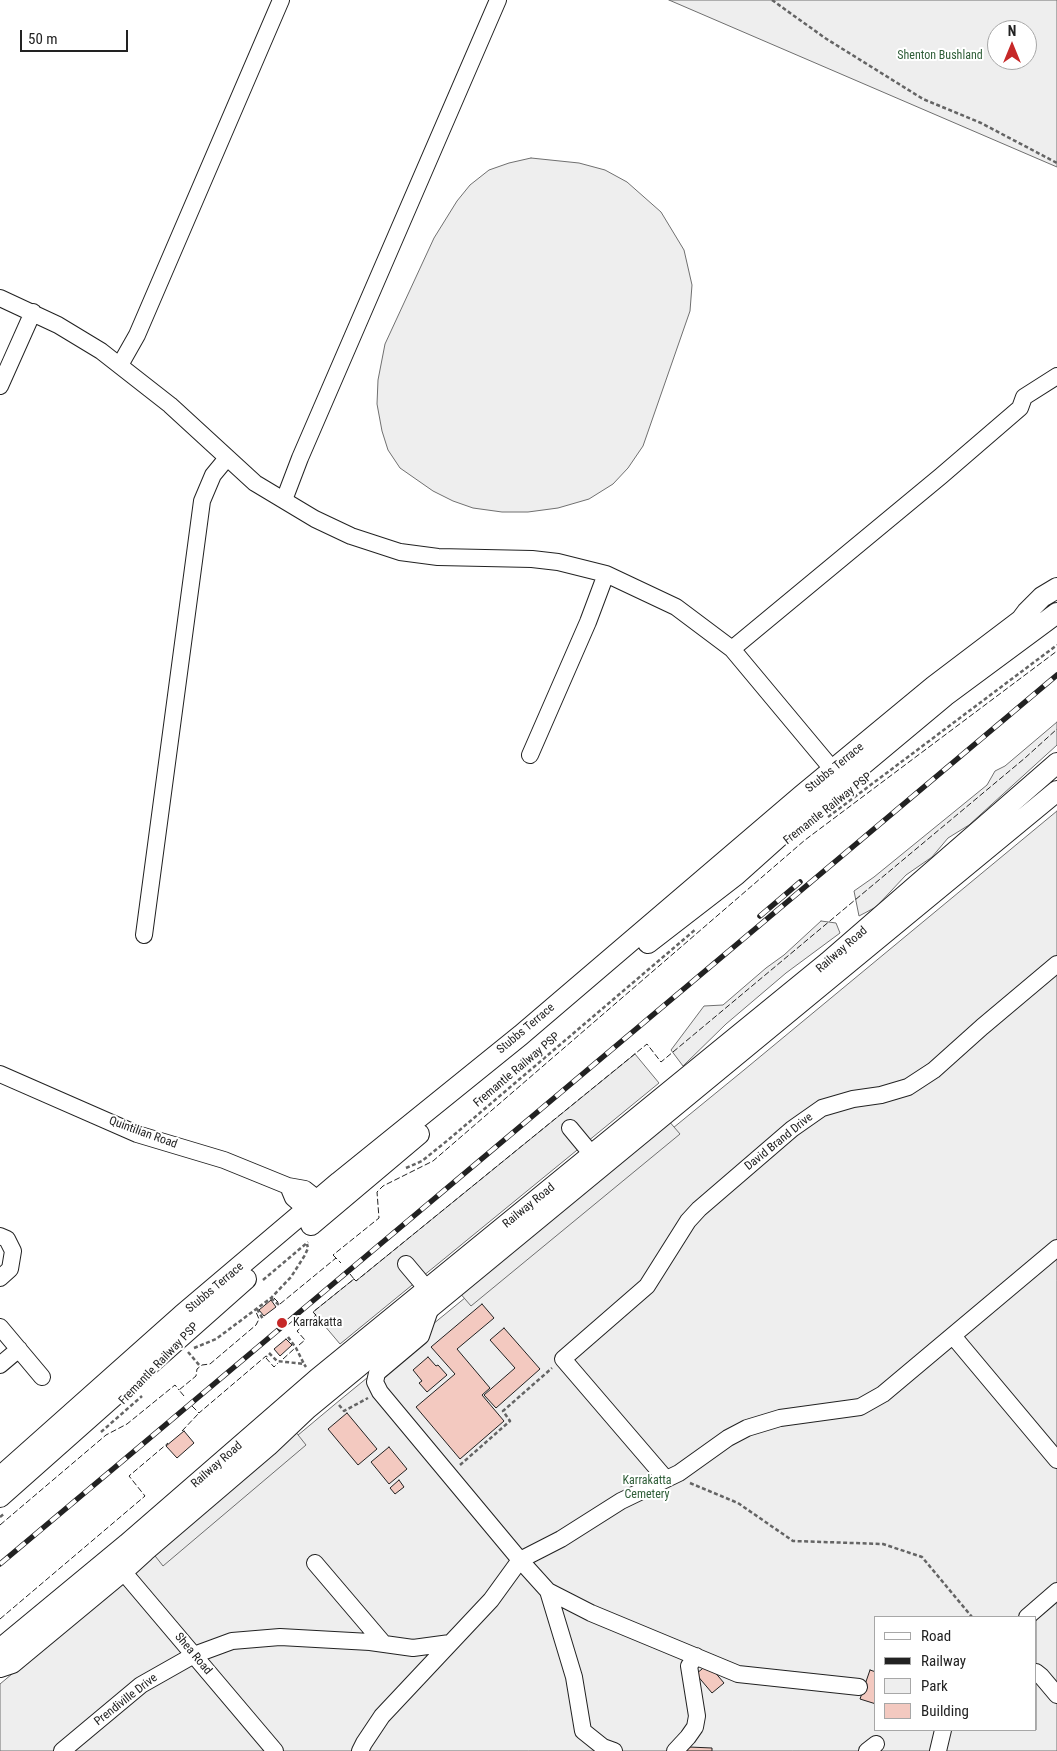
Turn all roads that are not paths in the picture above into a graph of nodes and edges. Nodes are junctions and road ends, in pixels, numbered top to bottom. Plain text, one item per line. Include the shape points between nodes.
1 (281, 0) edge
2 (498, 0) edge
3 (0, 298) edge
4 (33, 312) junction
5 (120, 365) junction
6 (1057, 376) edge
7 (0, 386) edge
8 (227, 458) junction
9 (284, 500) junction
10 (606, 574) junction
11 (1057, 588) edge
12 (1057, 613) edge
13 (732, 649) junction
14 (530, 755) dead end
15 (1057, 763) edge
16 (833, 770) junction
17 (1057, 791) edge
18 (144, 935) dead end
19 (1057, 964) edge
20 (0, 1074) edge
21 (570, 1128) dead end
22 (597, 1160) junction
23 (317, 1215) junction
24 (0, 1236) edge
25 (1057, 1248) edge
26 (406, 1264) dead end
27 (0, 1278) edge
28 (429, 1298) junction
29 (0, 1327) edge
30 (953, 1336) junction
31 (19, 1349) junction
32 (0, 1365) edge
33 (42, 1377) dead end
34 (1057, 1460) edge
35 (0, 1477) edge
36 (666, 1479) junction
37 (4, 1504) edge
38 (520, 1560) junction
39 (315, 1563) dead end
40 (117, 1564) junction
41 (548, 1591) junction
42 (1057, 1591) edge
43 (1028, 1616) edge
44 (450, 1643) junction
45 (384, 1644) junction
46 (0, 1649) edge
47 (194, 1655) junction
48 (696, 1656) junction
49 (0, 1667) edge
50 (1037, 1673) edge
51 (859, 1687) dead end
52 (1057, 1695) edge
53 (583, 1731) junction
54 (943, 1731) edge
55 (62, 1751) edge
56 (275, 1751) edge
57 (360, 1751) edge
58 (587, 1751) edge
59 (614, 1751) edge
60 (675, 1751) edge
61 (938, 1751) edge

1 - 5 street via 137,335
2 - 9 street
3 - 4 street
4 - 5 street
4 - 7 street
5 - 8 street via 170,405
6 - 13 street via 1024,397 1020,408
8 - 9 street via 255,483
8 - 18 street via 213,475 202,501
9 - 10 street via 351,536 400,552 438,558 545,560
10 - 13 street via 676,607
10 - 14 street
11 - 16 main road, Stubbs Terrace
12 - 23 main road, Stubbs Terrace via 945,696 736,874 603,978
13 - 16 street
15 - 22 main road, Railway Road
16 - 23 main road, Stubbs Terrace via 528,1029 339,1182
17 - 22 main road, Railway Road
19 - 36 street, David Brand Drive via 934,1070 908,1087 822,1108 792,1129 699,1209 647,1286 563,1359
20 - 23 street, Quintilian Road via 137,1134 224,1160 288,1186 293,1198
21 - 22 street
22 - 28 main road, Railway Road
23 - 35 main road, Stubbs Terrace via 182,1315
23 - 37 main road, Stubbs Terrace via 198,1320
24 - 27 street via 6,1238 13,1251 10,1269
25 - 30 street
26 - 28 street
28 - 38 street via 421,1336 376,1373 374,1382
28 - 40 main road, Railway Road via 268,1446 145,1551
29 - 31 street
30 - 34 street
30 - 36 street via 883,1394 860,1406 780,1418 746,1428
31 - 32 street
31 - 33 street
36 - 38 street via 621,1501 561,1539
38 - 41 street
38 - 44 street via 491,1600
39 - 45 street
40 - 46 main road, Railway Road
40 - 47 street, Shea Road
40 - 49 main road, Railway Road via 12,1663
41 - 48 street via 591,1613
41 - 53 street via 574,1677
42 - 43 street
44 - 45 street, Prendiville Drive via 413,1648
44 - 57 street via 382,1716
45 - 47 street, Prendiville Drive via 280,1637 232,1641
47 - 55 street, Prendiville Drive via 141,1685
47 - 56 street, Shea Road
48 - 51 street via 738,1674
48 - 60 street via 690,1666 697,1716 688,1737
50 - 52 street
53 - 58 street
53 - 59 street via 603,1747
54 - 61 street

